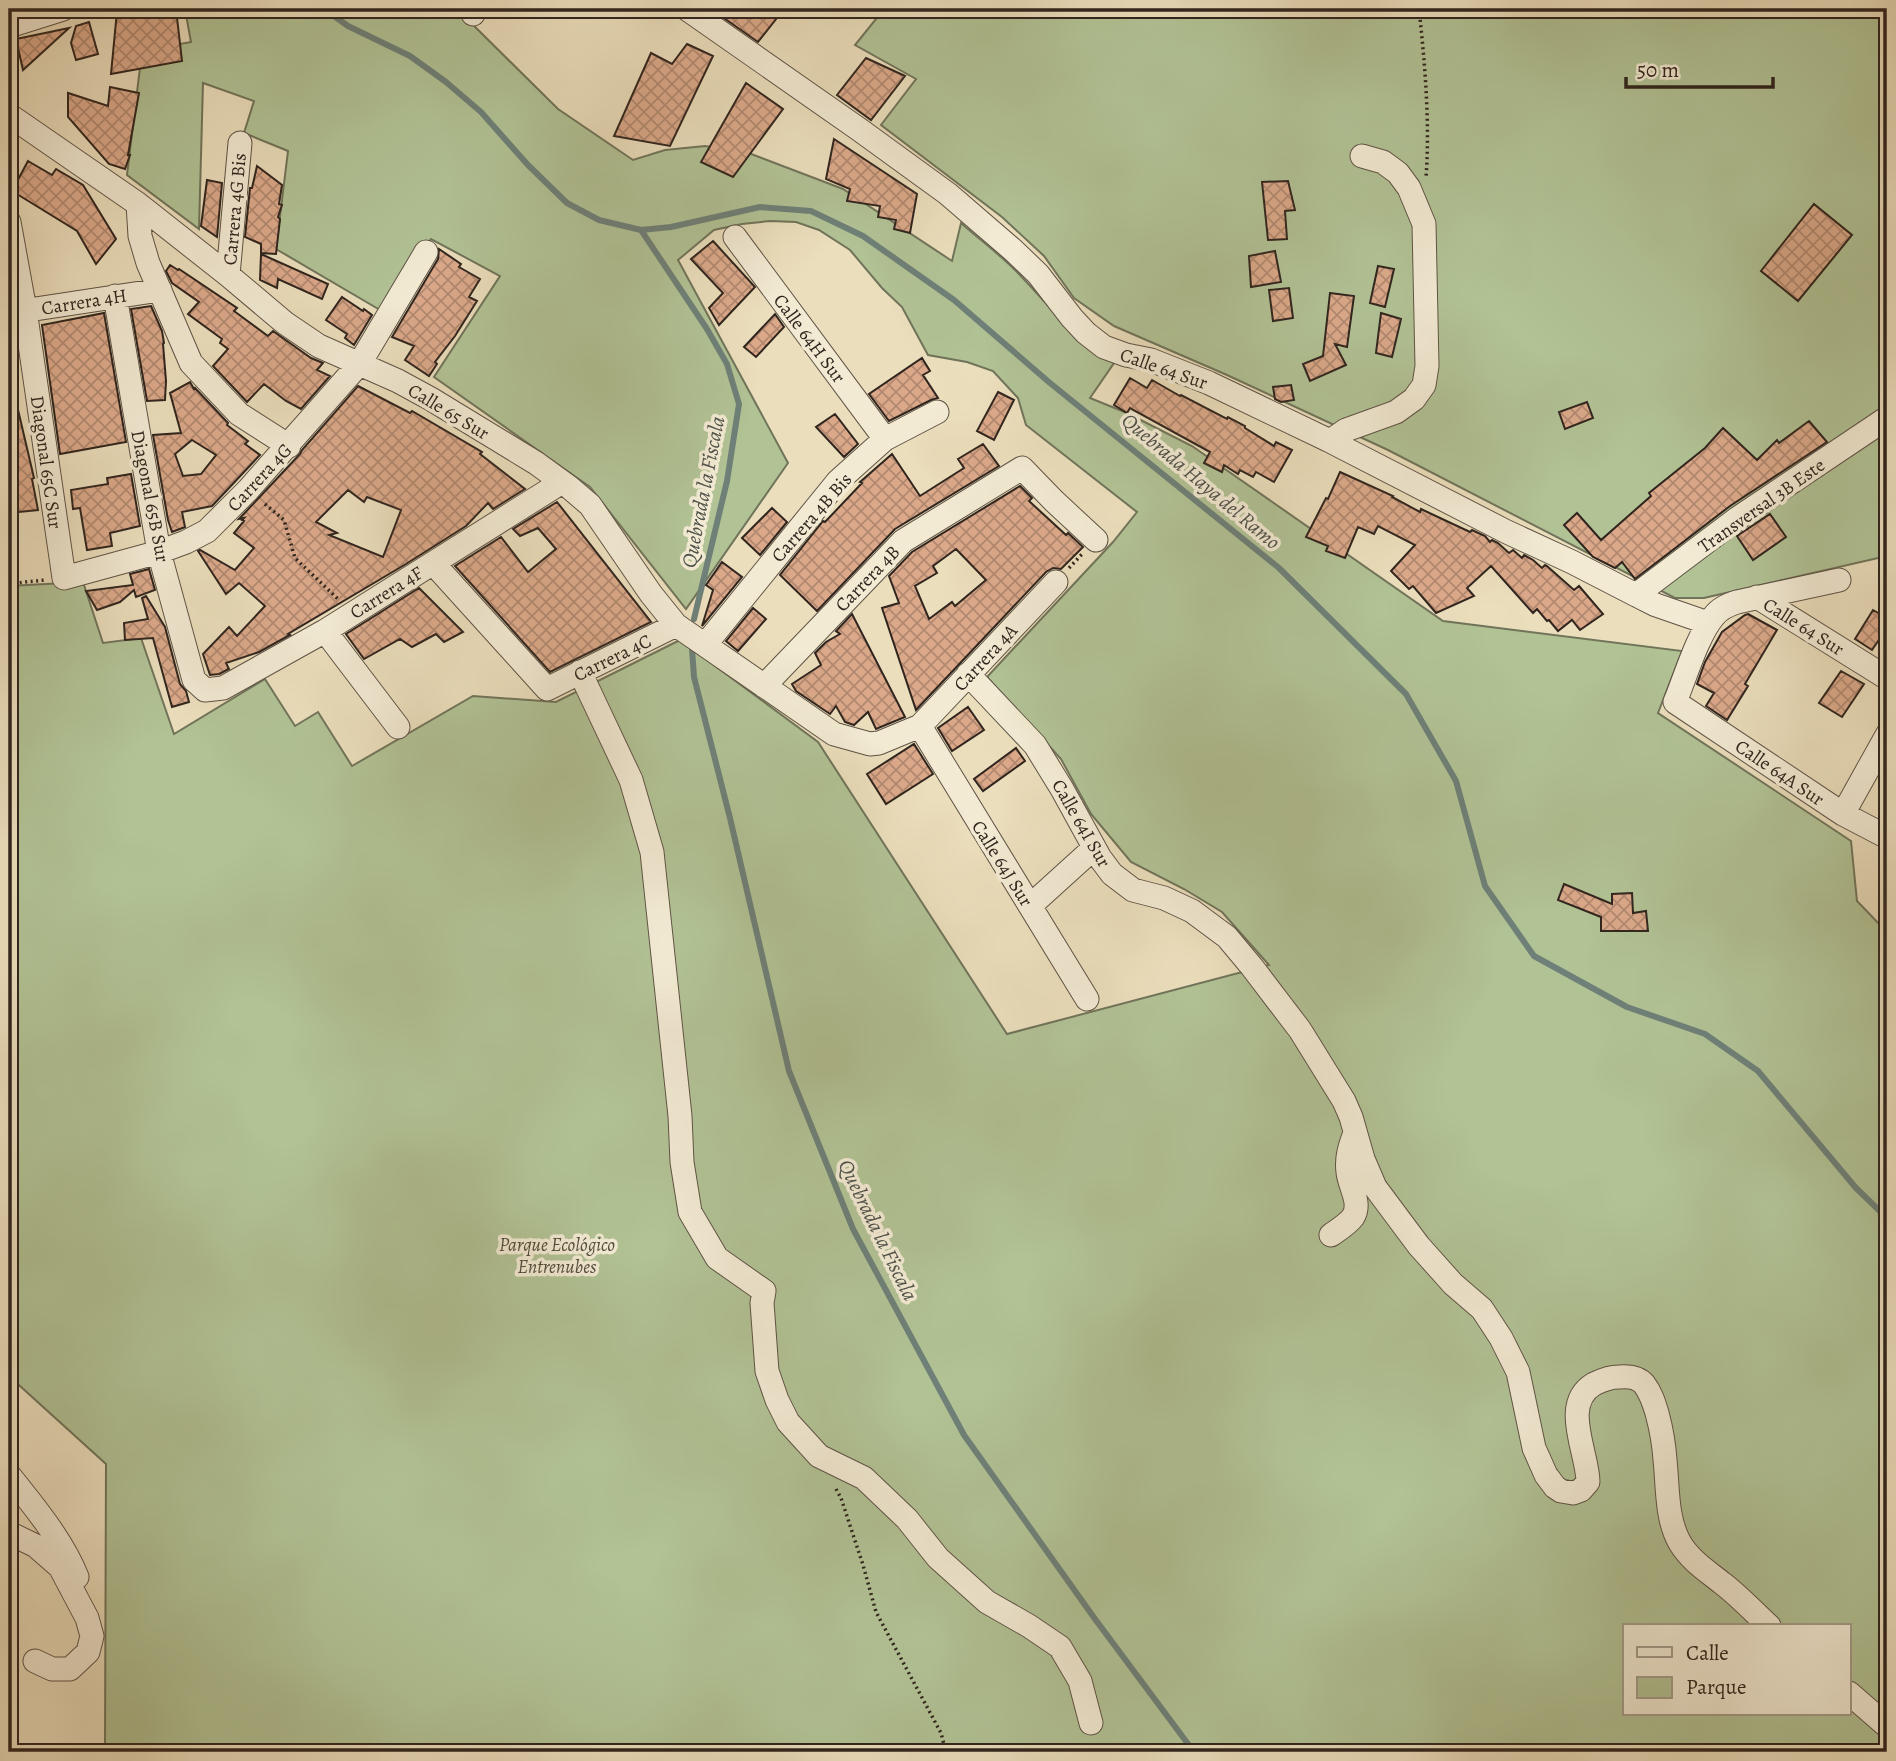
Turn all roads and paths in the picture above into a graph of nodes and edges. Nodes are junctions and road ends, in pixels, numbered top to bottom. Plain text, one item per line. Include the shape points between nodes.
1 (64, 9) edge
2 (1419, 9) edge
3 (698, 11) edge
4 (9, 26) edge
5 (9, 115) edge
6 (240, 143) dead end
7 (1362, 156) dead end
8 (1426, 184) dead end
9 (138, 204) junction
10 (9, 222) edge
11 (734, 237) dead end
12 (426, 251) dead end
13 (228, 275) junction
14 (160, 290) junction
15 (115, 296) junction
16 (17, 311) edge
17 (360, 363) junction
18 (937, 412) dead end
19 (1887, 418) edge
20 (885, 439) junction
21 (1330, 440) junction
22 (289, 446) junction
23 (562, 482) junction
24 (248, 490) junction
25 (1096, 540) joint
26 (159, 552) junction
27 (433, 563) junction
28 (64, 578) junction
29 (1839, 580) dead end
30 (9, 581) edge
31 (1056, 583) joint
32 (1636, 596) junction
33 (1747, 599) junction
34 (353, 613) junction
35 (1708, 623) junction
36 (677, 625) junction
37 (325, 631) junction
38 (705, 645) junction
39 (580, 672) junction
40 (968, 674) junction
41 (1887, 678) edge
42 (764, 686) junction
43 (205, 690) joint
44 (920, 726) junction
45 (398, 727) dead end
46 (1887, 735) edge
47 (857, 742) joint
48 (1843, 814) junction
49 (1887, 837) edge
50 (1094, 848) junction
51 (1030, 906) junction
52 (1087, 999) dead end
53 (1355, 1133) junction
54 (1331, 1235) dead end
55 (9, 1475) edge
56 (836, 1488) dead end
57 (9, 1533) edge
58 (77, 1598) junction
59 (1767, 1624) edge
60 (35, 1661) dead end
61 (1850, 1694) edge
62 (1091, 1723) dead end
63 (1887, 1726) edge
64 (946, 1752) edge

1 - 4 street
2 - 8 path
3 - 21 street, Calle 64 Sur via 948,194 1029,266 1072,318 1104,347 1209,383
5 - 9 street, Calle 65 Sur
6 - 13 street, Carrera 4G Bis
7 - 21 street via 1383,162 1398,173 1424,224 1427,366 1424,385 1414,399 1396,412
9 - 13 street, Calle 65 Sur
9 - 14 street via 140,236
10 - 16 street, Diagonal 65C Sur
11 - 20 street, Calle 64H Sur
12 - 17 street, Carrera 4G
13 - 17 street, Calle 65 Sur via 319,346
14 - 15 street, Carrera 4H
14 - 22 street via 191,363 239,414
15 - 16 street, Carrera 4H
15 - 26 street, Diagonal 65B Sur
16 - 28 street, Diagonal 65C Sur
17 - 22 street, Carrera 4G
17 - 23 street, Calle 65 Sur via 431,399
18 - 20 street, Carrera 4B Bis
19 - 32 street, Transversal 3B Este via 1738,518
20 - 38 street, Carrera 4B Bis via 838,481
21 - 32 street, Calle 64 Sur
22 - 24 street, Carrera 4G
23 - 27 street, Carrera 4F
23 - 36 street, Calle 65 Sur via 590,505
24 - 26 street, Carrera 4G via 207,531
24 - 34 path via 284,520 295,558
25 - 31 path
25 - 42 street, Carrera 4B via 1022,468 902,541
26 - 28 street, Carrera 4G
26 - 43 street, Diagonal 65B Sur via 194,680
27 - 34 street, Carrera 4F
27 - 39 street, Carrera 4C via 547,689
28 - 30 path
29 - 33 street
31 - 40 street, Carrera 4A
32 - 35 street, Calle 64 Sur
33 - 35 street via 1715,613
33 - 41 street, Calle 64 Sur
34 - 37 street, Carrera 4F
35 - 48 street, Calle 64A Sur via 1675,702
36 - 38 street, Calle 65 Sur
36 - 39 street, Carrera 4C
37 - 43 street, Carrera 4F via 223,688
37 - 45 street
38 - 42 street, Calle 65 Sur
39 - 62 street via 631,780 652,852 682,1162 691,1212 717,1258 764,1291 766,1371 777,1400 788,1422 818,1456 864,1478 908,1519 938,1558 987,1602 1060,1647 1080,1681
40 - 44 street, Carrera 4A
40 - 50 street, Calle 64I Sur via 1035,746
42 - 47 street, Calle 65 Sur via 834,734
44 - 47 street, Carrera 4A via 879,743
44 - 51 street, Calle 64J Sur
46 - 48 street
48 - 49 street, Calle 64A Sur
50 - 51 street
50 - 53 street, Calle 64I Sur via 1112,874 1133,890 1192,911 1227,937 1300,1030 1337,1089
51 - 52 street, Calle 64J Sur
53 - 54 street via 1347,1170 1355,1213
53 - 59 street, Calle 64I Sur via 1376,1187 1419,1246 1482,1309 1501,1338 1518,1372 1534,1448 1555,1487 1573,1493 1588,1482 1578,1430 1581,1396 1612,1377 1641,1381 1650,1393 1661,1429 1670,1511 1680,1544
55 - 58 street via 70,1559 78,1580
56 - 64 path via 876,1612 941,1733
57 - 58 street via 36,1546 60,1567
58 - 60 street via 92,1636 88,1652 70,1669 52,1669
61 - 63 street

